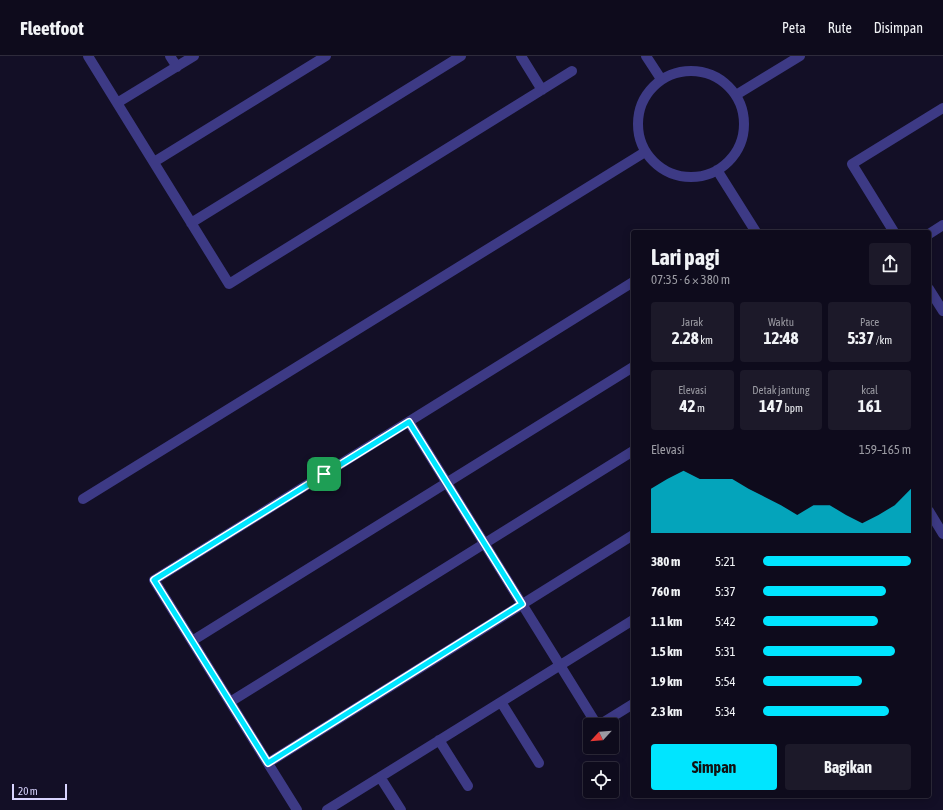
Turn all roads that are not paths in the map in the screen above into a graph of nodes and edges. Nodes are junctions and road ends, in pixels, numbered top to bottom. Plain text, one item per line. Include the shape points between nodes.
1 (88, 56) edge
2 (170, 56) edge
3 (194, 56) edge
4 (326, 56) edge
5 (461, 56) edge
6 (521, 56) edge
7 (646, 56) edge
8 (800, 56) edge
9 (177, 66) junction
10 (572, 71) dead end
11 (661, 79) junction
12 (542, 90) junction
13 (736, 96) junction
14 (117, 103) junction
15 (943, 108) edge
16 (645, 152) junction
17 (154, 162) junction
18 (717, 170) junction
19 (191, 223) junction
20 (943, 226) edge
21 (755, 230) edge
22 (893, 230) edge
23 (931, 233) edge
24 (631, 283) edge
25 (931, 292) edge
26 (943, 311) edge
27 (631, 368) edge
28 (409, 422) junction
29 (631, 452) edge
30 (447, 482) junction
31 (83, 499) dead end
32 (931, 514) edge
33 (943, 534) edge
34 (631, 536) edge
35 (484, 543) junction
36 (522, 604) junction
37 (631, 621) edge
38 (192, 641) junction
39 (560, 665) junction
40 (230, 702) junction
41 (501, 702) junction
42 (631, 705) edge
43 (594, 718) edge
44 (610, 718) edge
45 (439, 740) junction
46 (268, 763) junction
47 (539, 763) dead end
48 (380, 777) junction
49 (468, 786) dead end
50 (297, 810) edge
51 (327, 810) edge
52 (401, 810) edge

1 - 14 street
2 - 9 street
3 - 9 street
4 - 17 street
5 - 19 street
6 - 12 street
7 - 11 street
8 - 13 street
9 - 14 street
10 - 12 street
11 - 13 street via 688,70 702,72 723,81
11 - 16 street via 645,96 638,118 638,130
12 - 19 street via 228,284
13 - 18 street via 744,116 743,137 733,156
14 - 17 street
15 - 22 street via 852,164
16 - 18 street via 659,166 678,175 698,177
16 - 31 street
17 - 19 street
18 - 21 street
20 - 23 street
24 - 28 street
25 - 26 street
27 - 30 street
28 - 30 street
28 - 38 street via 154,580
29 - 35 street
30 - 35 street
30 - 38 street
32 - 33 street
34 - 36 street
35 - 36 street
35 - 40 street
36 - 39 street
36 - 46 street
37 - 39 street
38 - 40 street
39 - 41 street
39 - 43 street
40 - 46 street
41 - 45 street
41 - 47 street
42 - 44 street
45 - 48 street
45 - 49 street
46 - 50 street
48 - 51 street
48 - 52 street

